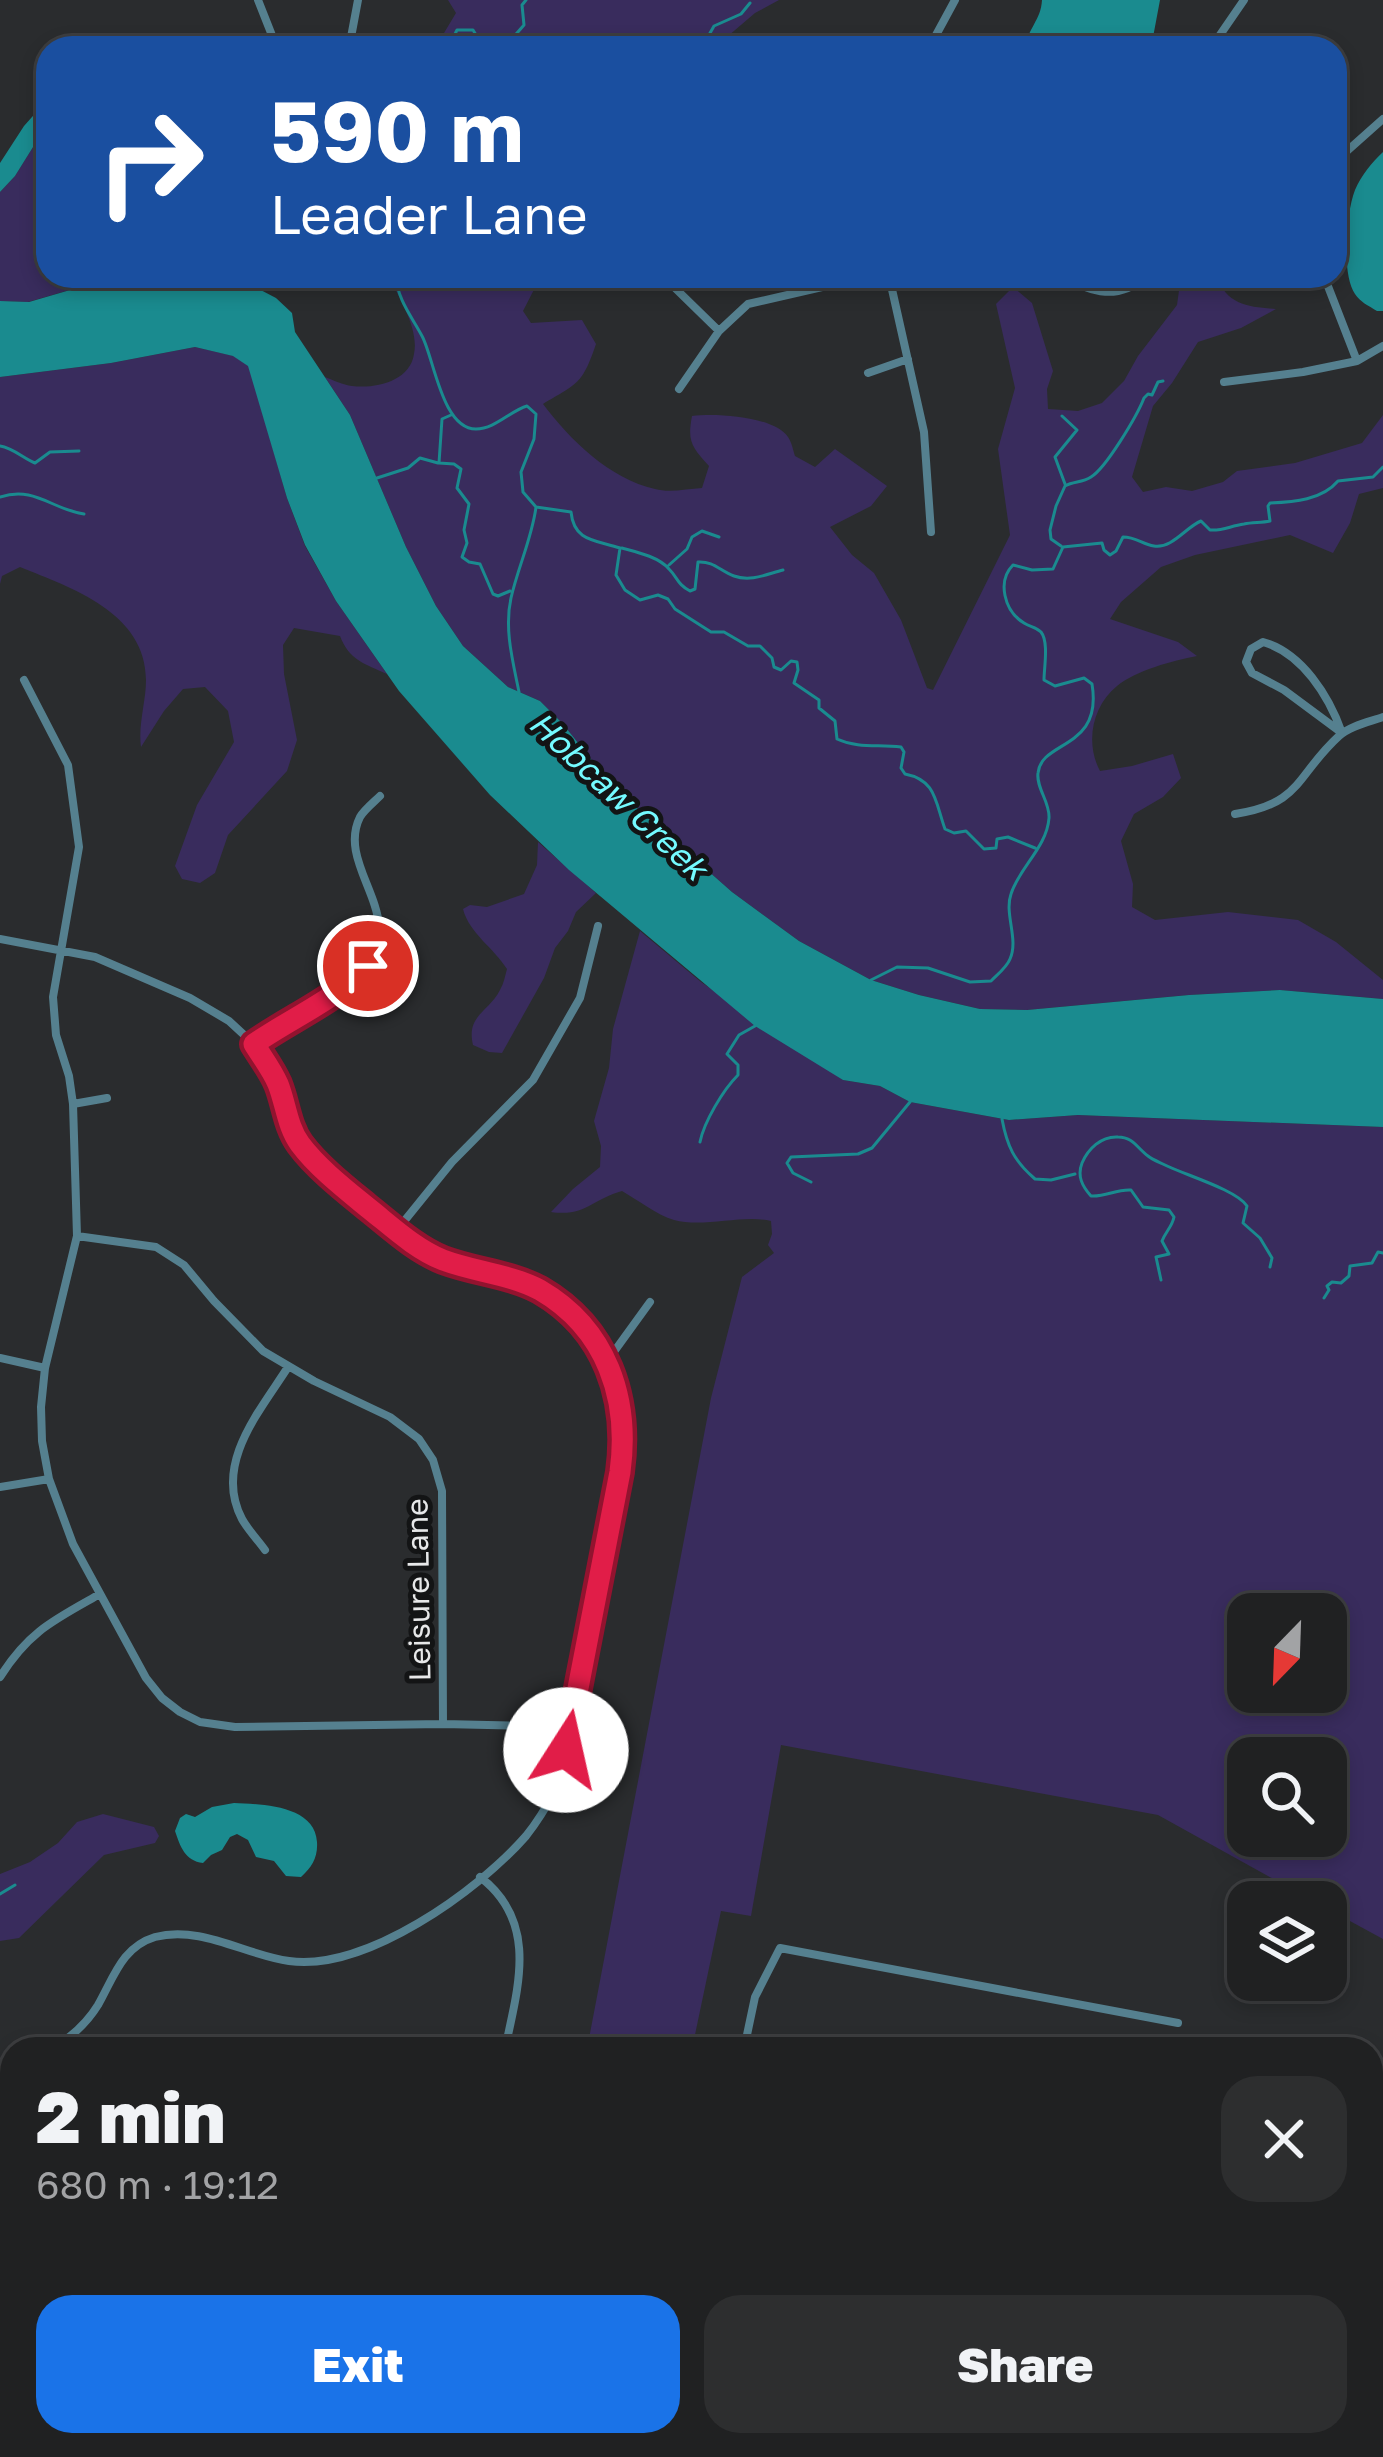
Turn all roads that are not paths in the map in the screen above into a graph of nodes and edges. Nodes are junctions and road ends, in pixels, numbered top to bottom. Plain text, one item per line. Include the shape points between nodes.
1 (258, 0) edge
2 (358, 0) edge
3 (955, 0) edge
4 (1244, 0) edge
5 (272, 36) edge
6 (351, 36) edge
7 (936, 36) edge
8 (1219, 36) edge
9 (1383, 119) edge
10 (1347, 150) edge
11 (675, 288) edge
12 (818, 288) edge
13 (892, 288) edge
14 (1089, 288) edge
15 (1131, 288) edge
16 (1328, 288) edge
17 (719, 331) junction
18 (1383, 346) edge
19 (908, 359) junction
20 (1357, 361) junction
21 (868, 373) dead end
22 (1224, 382) dead end
23 (679, 389) dead end
24 (931, 532) dead end
25 (24, 680) dead end
26 (1383, 717) edge
27 (1342, 733) junction
28 (380, 796) dead end
29 (1235, 814) dead end
30 (598, 926) dead end
31 (0, 939) edge
32 (62, 950) junction
33 (254, 1044) junction
34 (107, 1098) dead end
35 (73, 1104) junction
36 (397, 1230) junction
37 (77, 1236) junction
38 (650, 1302) dead end
39 (0, 1358) edge
40 (608, 1360) junction
41 (288, 1367) junction
42 (45, 1368) junction
43 (49, 1479) junction
44 (0, 1487) edge
45 (265, 1550) dead end
46 (100, 1594) junction
47 (0, 1677) edge
48 (443, 1724) junction
49 (568, 1727) junction
50 (481, 1876) junction
51 (1178, 2023) dead end
52 (70, 2037) edge
53 (507, 2037) edge
54 (747, 2037) edge

1 - 5 street
2 - 6 street
3 - 7 street
4 - 8 street
9 - 10 street
11 - 17 street
12 - 17 street via 748,304
13 - 19 street
14 - 15 street
16 - 20 street
17 - 23 street
18 - 20 street
19 - 21 street
19 - 24 street via 924,432
20 - 22 street
25 - 32 street via 68,765 79,847
26 - 27 street
27 - 27 street via 1333,706 1279,646 1251,649 1252,673
27 - 29 street via 1289,796
28 - 33 street via 361,816 354,844 381,927 368,966
30 - 36 street via 580,998 533,1080
31 - 32 street
32 - 33 street via 190,998
32 - 35 street via 53,997
33 - 36 street via 300,1144
34 - 35 street
35 - 37 street
36 - 40 street via 442,1259 539,1290
37 - 41 street, Leisure Lane via 156,1246
37 - 42 street
38 - 40 street
39 - 42 street
40 - 49 street via 625,1440
41 - 45 street via 233,1467 242,1518
41 - 48 street, Leisure Lane via 390,1417 434,1460 442,1491
42 - 43 street
43 - 44 street
43 - 46 street
46 - 47 street via 41,1628
46 - 48 street via 154,1688 200,1722
48 - 49 street
49 - 50 street via 544,1812
50 - 52 street via 398,1936 327,1960 296,1963 197,1935 151,1938 118,1964
50 - 53 street via 506,1904 519,1937
51 - 54 street via 780,1948 755,1997

